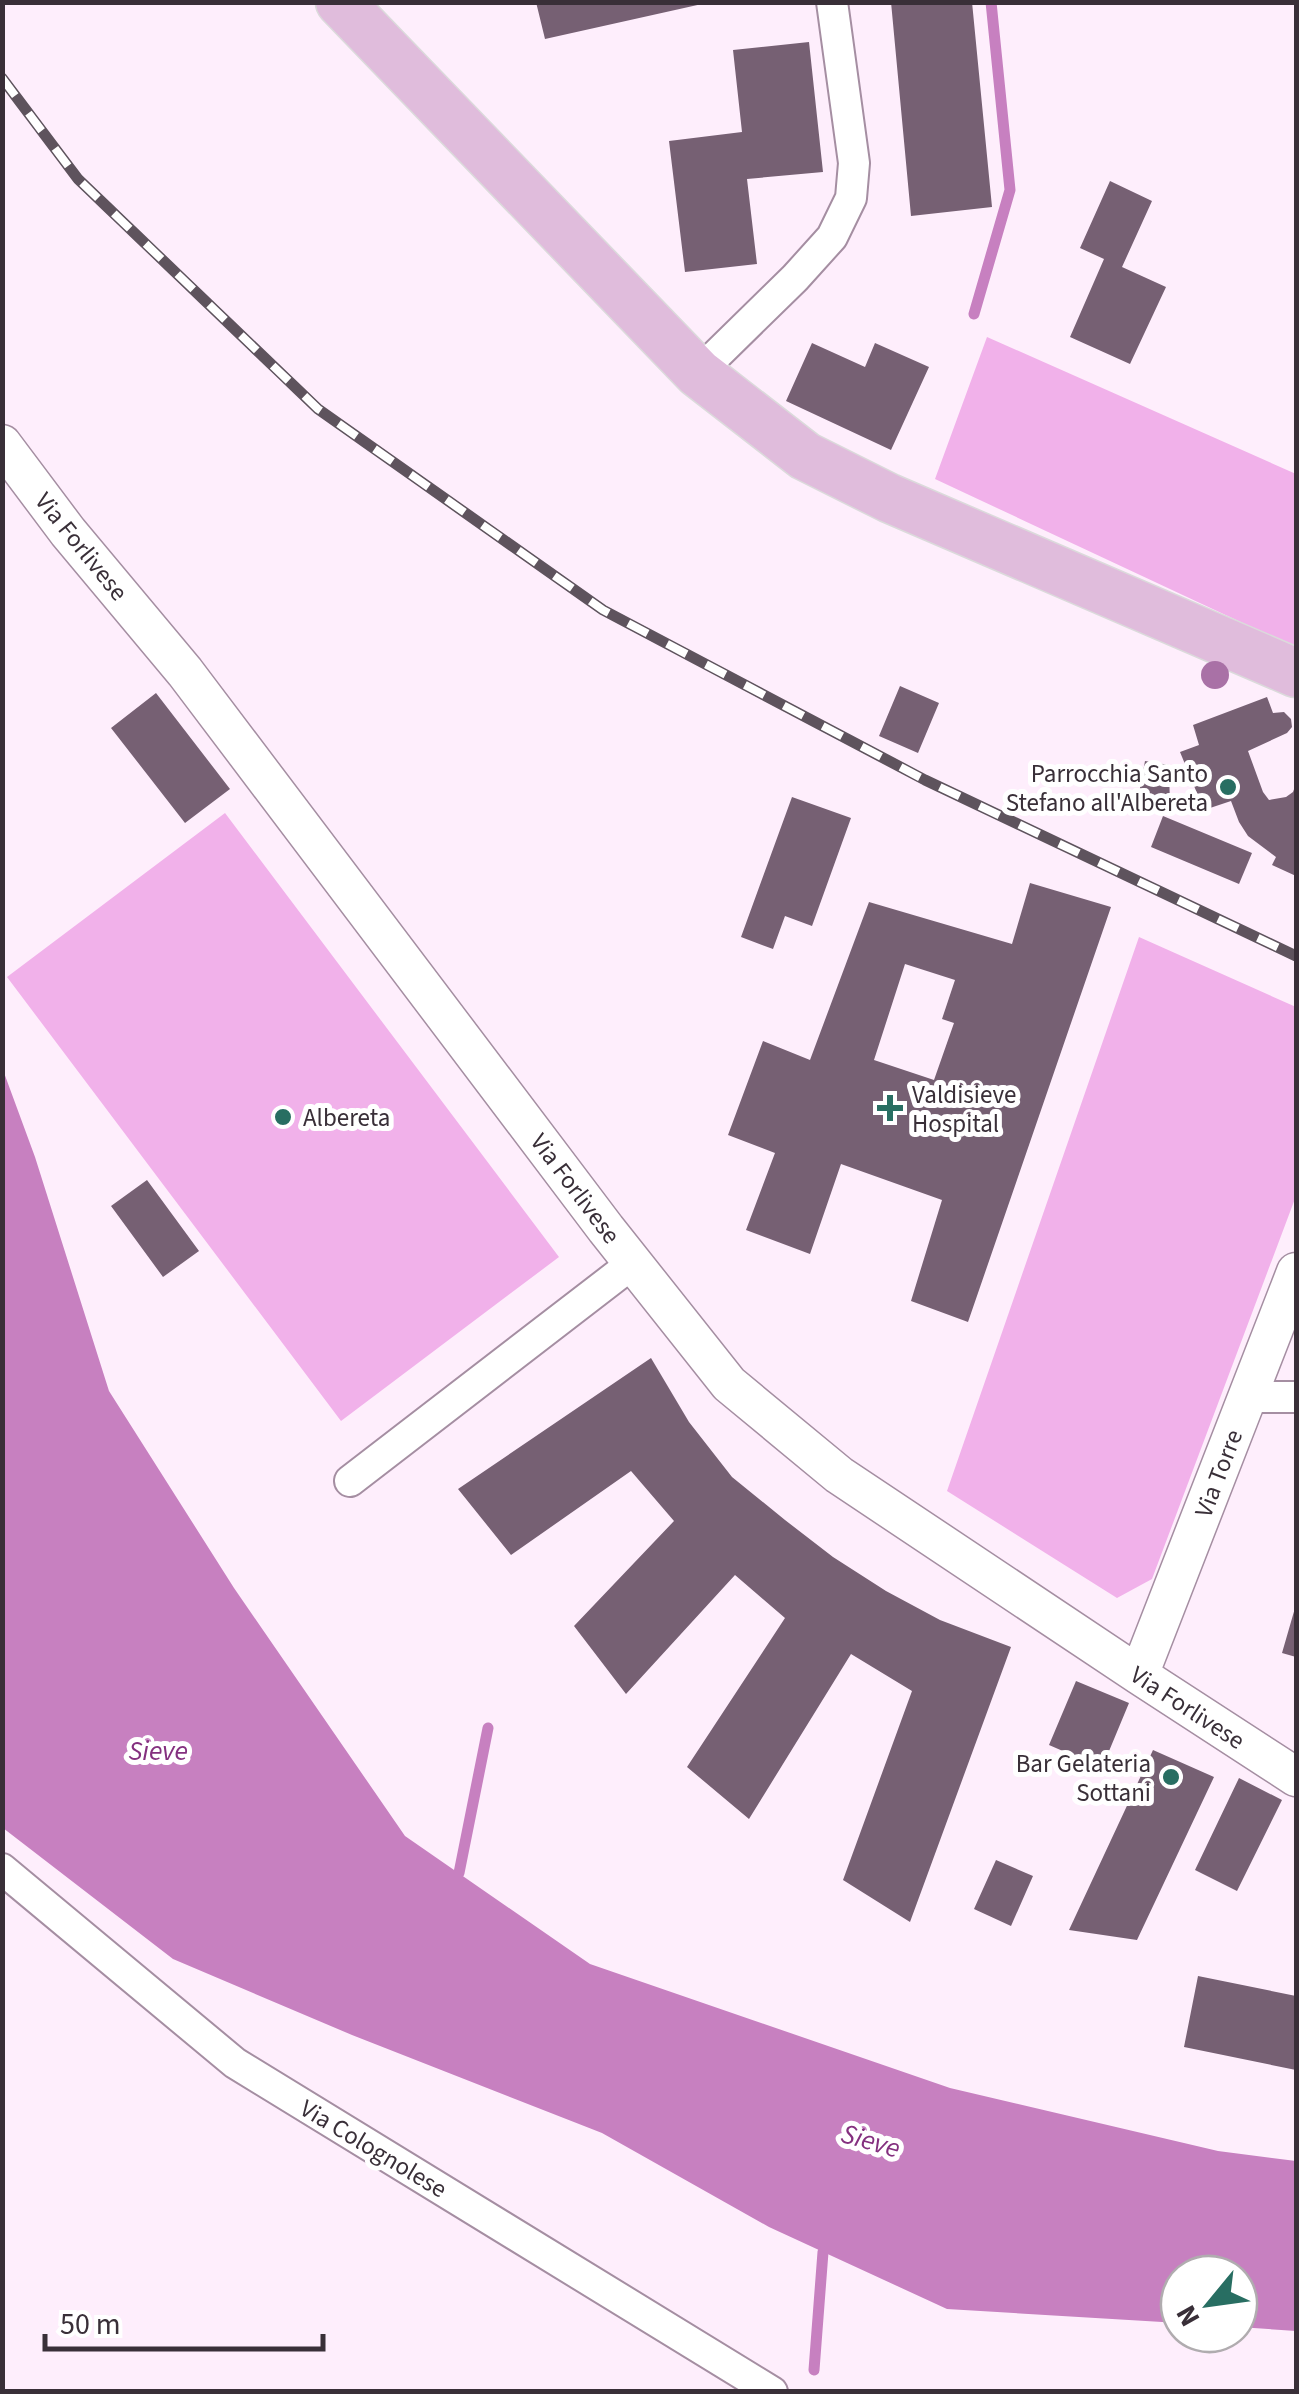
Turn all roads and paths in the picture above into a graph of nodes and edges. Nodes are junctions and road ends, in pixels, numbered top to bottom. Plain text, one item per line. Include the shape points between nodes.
1 (340, 2) edge
2 (832, 2) edge
3 (698, 372) junction
4 (2, 444) edge
5 (1296, 672) edge
6 (633, 1263) junction
7 (1296, 1272) edge
8 (1248, 1397) junction
9 (1296, 1397) edge
10 (350, 1481) dead end
11 (1139, 1676) junction
12 (1296, 1776) edge
13 (2, 1869) edge
14 (772, 2392) edge

1 - 3 main road
2 - 3 street via 854,163 851,198 832,237
3 - 5 main road via 806,456 889,498
4 - 6 street, Via Forlivese via 185,672
6 - 10 street
6 - 11 street, Via Forlivese via 728,1384 839,1475
7 - 8 street, Via Torre
8 - 9 street
8 - 11 street, Via Torre
11 - 12 street, Via Forlivese
13 - 14 street, Via Colognolese via 235,2063

